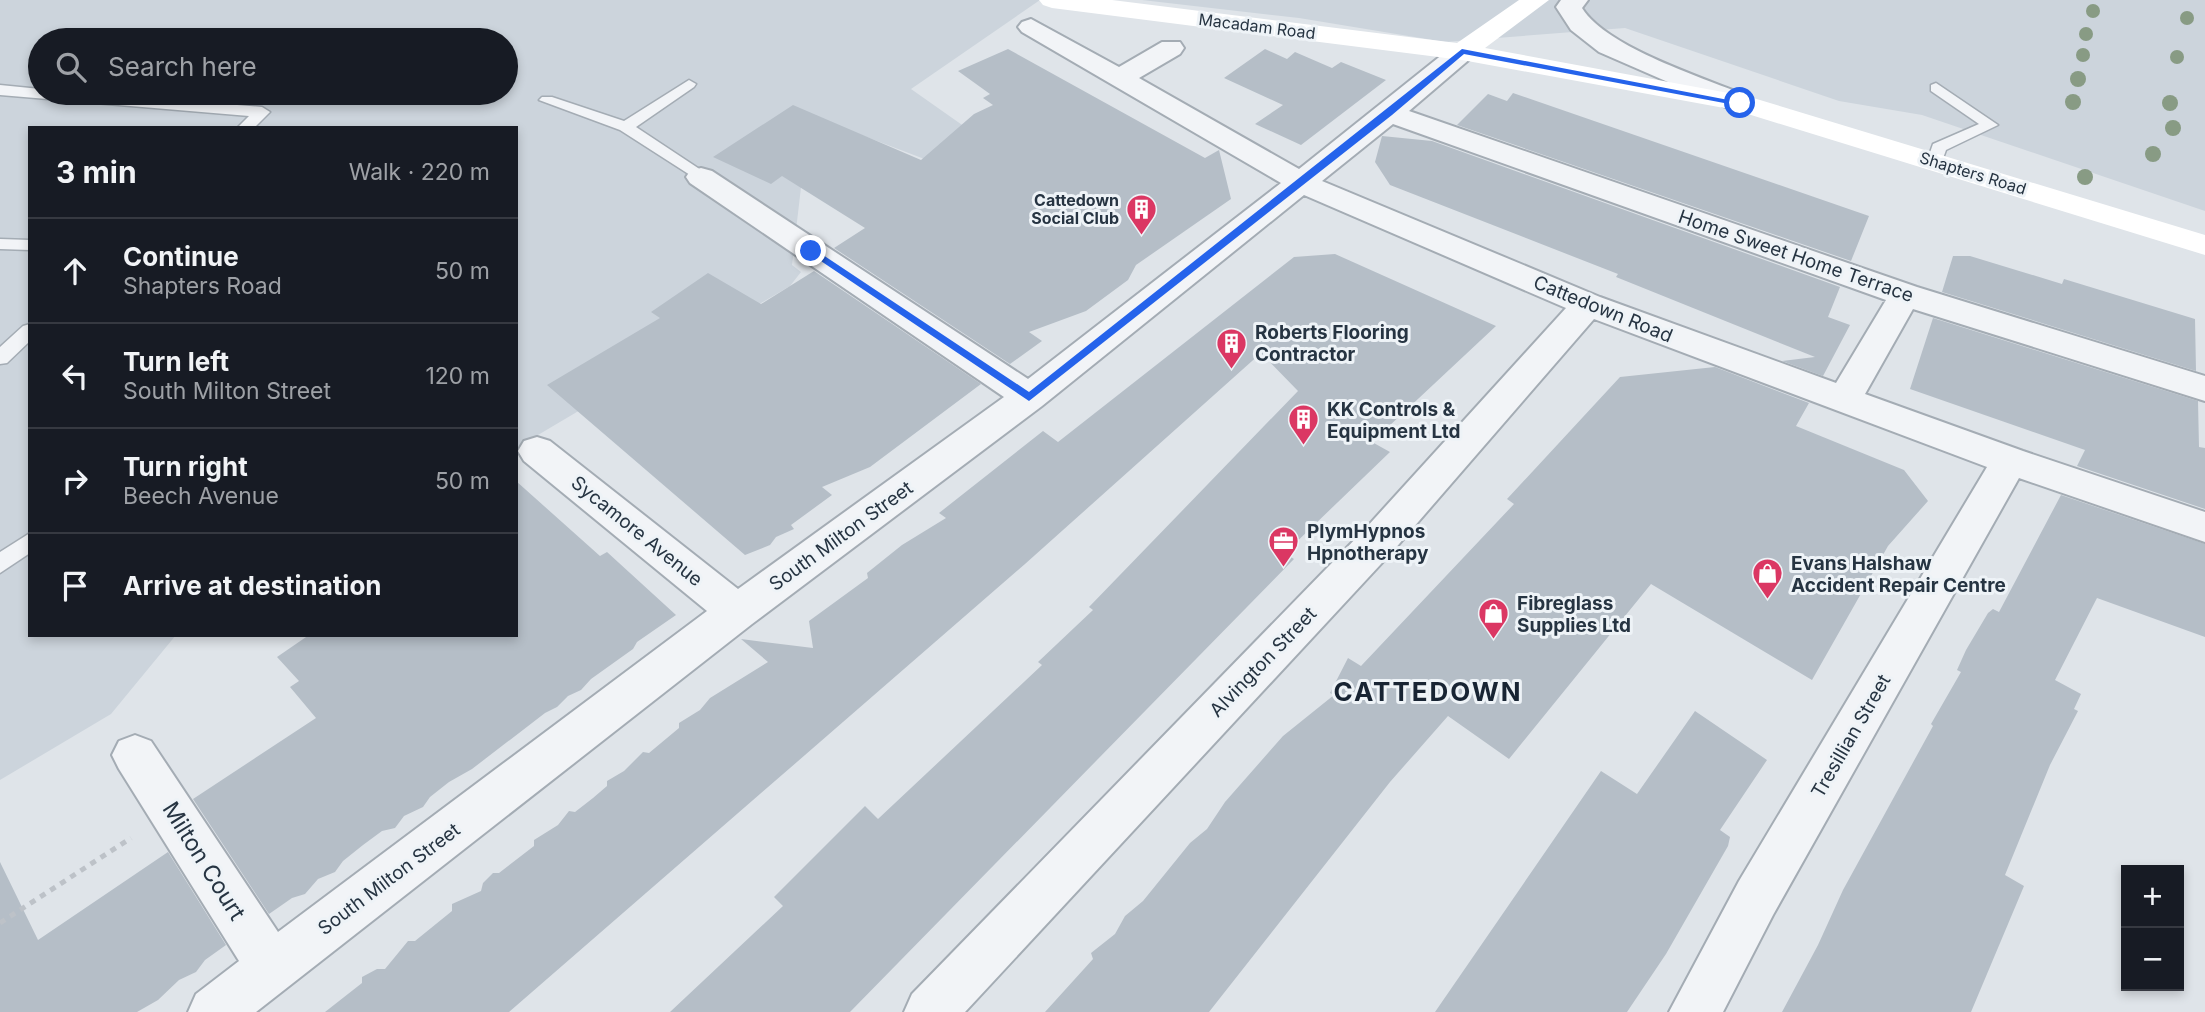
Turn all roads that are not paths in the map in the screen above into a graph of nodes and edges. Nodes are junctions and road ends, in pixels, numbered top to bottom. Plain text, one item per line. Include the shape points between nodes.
1 (1052, 0) edge
2 (1536, 0) edge
3 (1575, 0) edge
4 (1031, 27) dead end
5 (1171, 48) dead end
6 (1462, 52) junction
7 (1119, 78) junction
8 (689, 84) dead end
9 (1936, 88) dead end
10 (0, 90) edge
11 (28, 92) edge
12 (547, 100) dead end
13 (1740, 103) junction
14 (179, 105) edge
15 (1390, 113) junction
16 (247, 126) edge
17 (626, 127) junction
18 (1935, 161) junction
19 (701, 177) joint
20 (1300, 182) junction
21 (0, 244) edge
22 (28, 245) edge
23 (2205, 245) edge
24 (1905, 295) junction
25 (1588, 305) junction
26 (28, 332) edge
27 (0, 358) edge
28 (2205, 388) edge
29 (1029, 397) junction
30 (1844, 401) junction
31 (537, 451) dead end
32 (2010, 461) junction
33 (2205, 527) edge
34 (28, 543) edge
35 (0, 564) edge
36 (737, 612) junction
37 (135, 755) dead end
38 (272, 968) junction
39 (214, 1012) edge
40 (930, 1012) edge
41 (1695, 1012) edge

1 - 6 street, Macadam Road
2 - 6 street
3 - 13 street, Shapters Road via 1569,7 1580,26 1608,46
4 - 7 street, Cattedown Road
5 - 7 street
6 - 13 street, Shapters Road
6 - 15 street, South Milton Street
7 - 20 street, Cattedown Road
8 - 17 lane
9 - 18 lane via 1990,125 1938,147
10 - 11 lane
12 - 17 lane
13 - 18 street, Shapters Road
14 - 16 lane via 262,112
15 - 20 street, South Milton Street
15 - 24 street, Home Sweet Home Terrace
17 - 19 lane
18 - 23 street, Shapters Road
19 - 29 street
20 - 25 street, Cattedown Road
20 - 29 street, South Milton Street
21 - 22 lane
24 - 28 street, Home Sweet Home Terrace
24 - 30 street
25 - 30 street, Cattedown Road
25 - 40 street, Alvington Street via 1379,540
26 - 27 lane
29 - 36 street, South Milton Street
30 - 32 street, Cattedown Road
31 - 36 street, Sycamore Avenue
32 - 33 street, Cattedown Road
32 - 41 street, Tresillian Street via 1756,898
34 - 35 lane
36 - 38 street, South Milton Street
37 - 38 street, Milton Court
38 - 39 street, South Milton Street

